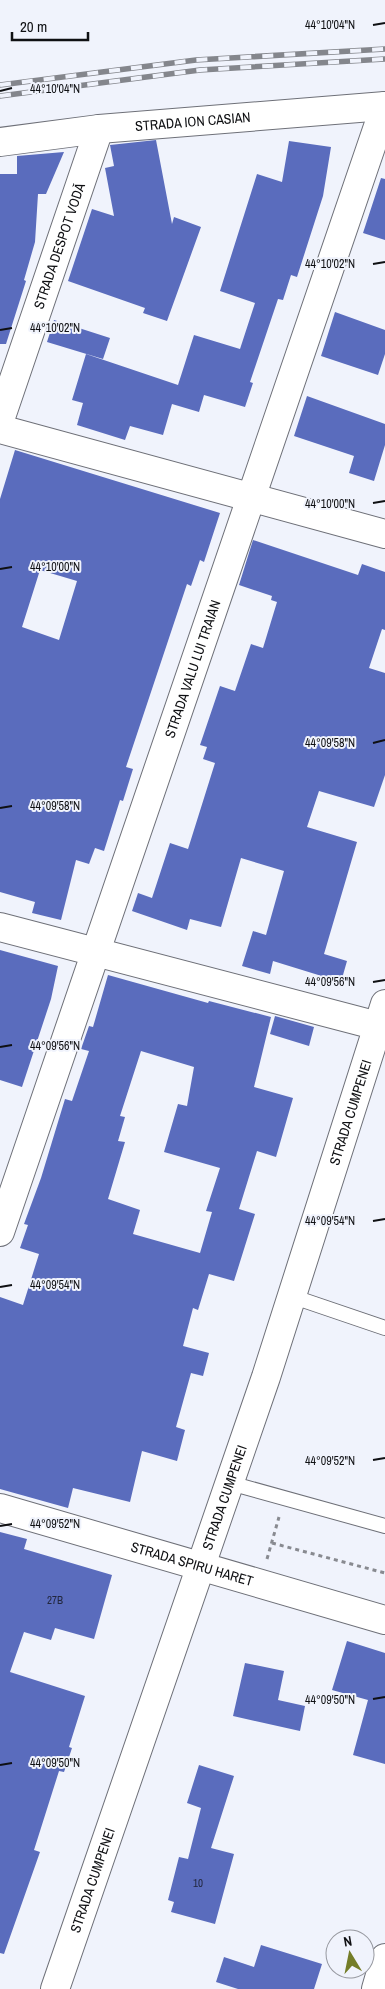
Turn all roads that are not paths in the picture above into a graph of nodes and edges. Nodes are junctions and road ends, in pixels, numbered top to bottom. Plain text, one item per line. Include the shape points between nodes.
1 (385, 106) edge
2 (99, 129) junction
3 (0, 142) edge
4 (0, 420) edge
5 (0, 429) edge
6 (251, 498) junction
7 (385, 534) edge
8 (0, 926) edge
9 (96, 952) junction
10 (381, 1015) edge
11 (0, 1232) edge
12 (291, 1296) junction
13 (385, 1328) edge
14 (230, 1483) junction
15 (0, 1508) edge
16 (385, 1526) edge
17 (202, 1566) junction
18 (385, 1620) edge
19 (385, 1958) edge
20 (55, 1989) edge
21 (376, 1989) edge

1 - 2 street, STRADA ION CASIAN
1 - 6 street, STRADA VALU LUI TRAIAN
2 - 3 street, STRADA ION CASIAN
2 - 4 street, STRADA DESPOT VODĂ
5 - 6 street
6 - 7 street
6 - 9 street, STRADA VALU LUI TRAIAN
8 - 9 street
9 - 10 street
9 - 11 street, STRADA VALU LUI TRAIAN
10 - 12 street, STRADA CUMPENEI
12 - 13 lane
12 - 14 street, STRADA CUMPENEI
14 - 16 lane
14 - 17 street, STRADA CUMPENEI
15 - 17 street, STRADA SPIRU HARET
17 - 18 street, STRADA SPIRU HARET
17 - 20 street, STRADA CUMPENEI
19 - 21 street

